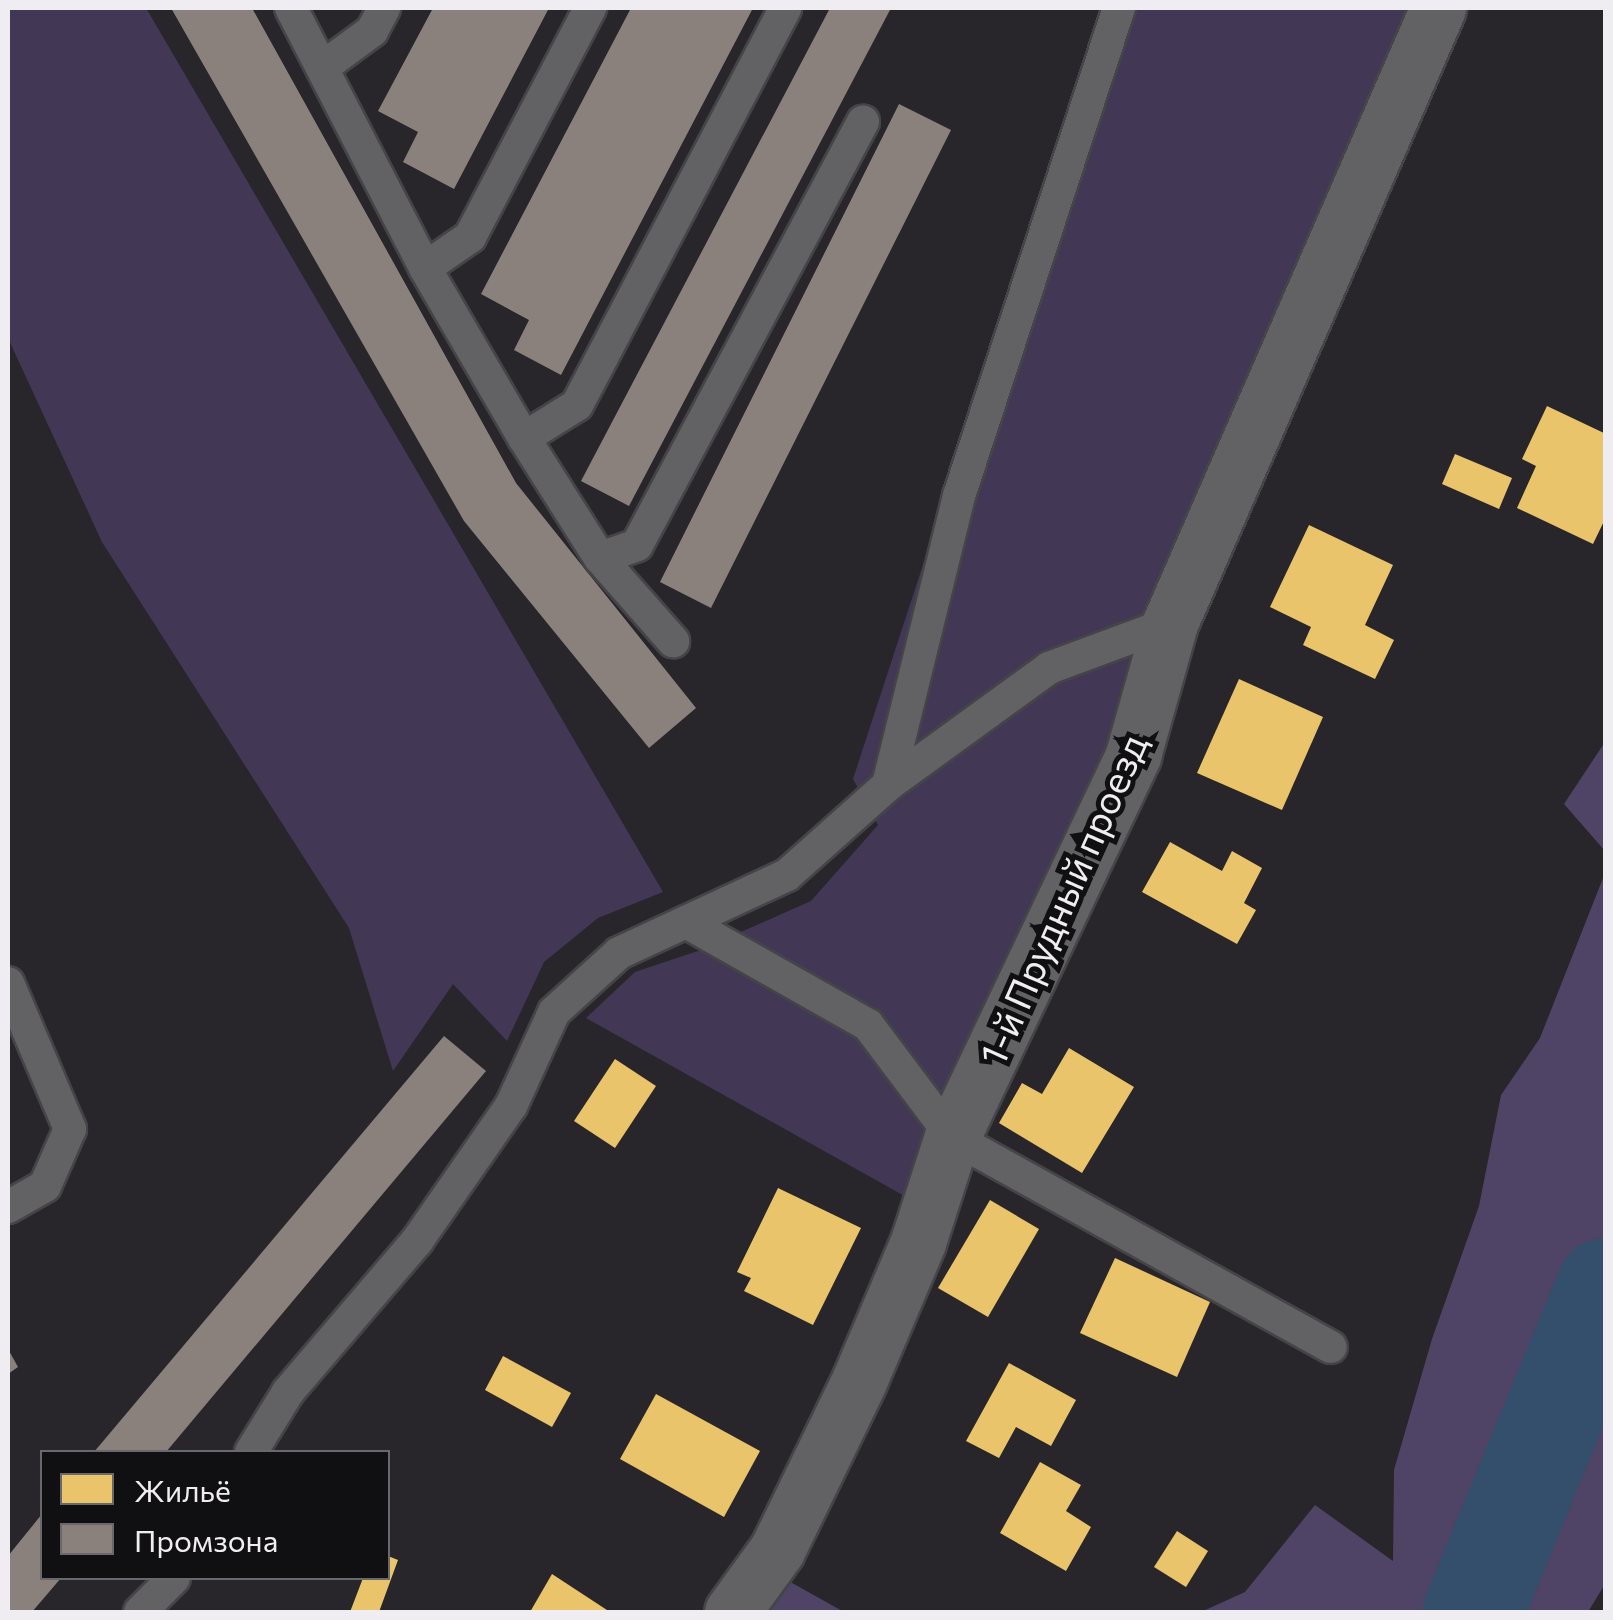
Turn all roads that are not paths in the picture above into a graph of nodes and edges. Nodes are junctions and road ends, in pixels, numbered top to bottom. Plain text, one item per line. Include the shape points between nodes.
1 (291, 8) edge
2 (384, 8) edge
3 (590, 8) edge
4 (785, 8) edge
5 (1120, 8) edge
6 (1438, 8) edge
7 (323, 67) junction
8 (863, 121) dead end
9 (425, 268) junction
10 (524, 438) junction
11 (600, 558) junction
12 (1170, 623) junction
13 (673, 642) dead end
14 (888, 785) junction
15 (686, 922) junction
16 (8, 983) edge
17 (952, 1137) junction
18 (8, 1207) edge
19 (1332, 1347) dead end
20 (252, 1450) edge
21 (172, 1580) edge
22 (140, 1612) edge
23 (732, 1612) edge

1 - 7 lane
2 - 7 lane via 372,32
3 - 9 lane via 470,237
4 - 10 lane via 576,405
5 - 14 lane via 959,496
6 - 12 street, 1-й Прудный проезд
7 - 9 lane
8 - 11 lane via 637,545
9 - 10 lane
10 - 11 lane
11 - 13 lane
12 - 14 lane via 1050,668
12 - 17 street, 1-й Прудный проезд via 1132,756
14 - 15 lane via 787,875
15 - 17 lane via 868,1024
15 - 20 lane via 619,953 554,1012 511,1106 417,1241 288,1392
16 - 18 lane via 70,1130 45,1186
17 - 19 lane
17 - 23 street, 1-й Прудный проезд via 918,1242 859,1381 777,1550
21 - 22 lane

